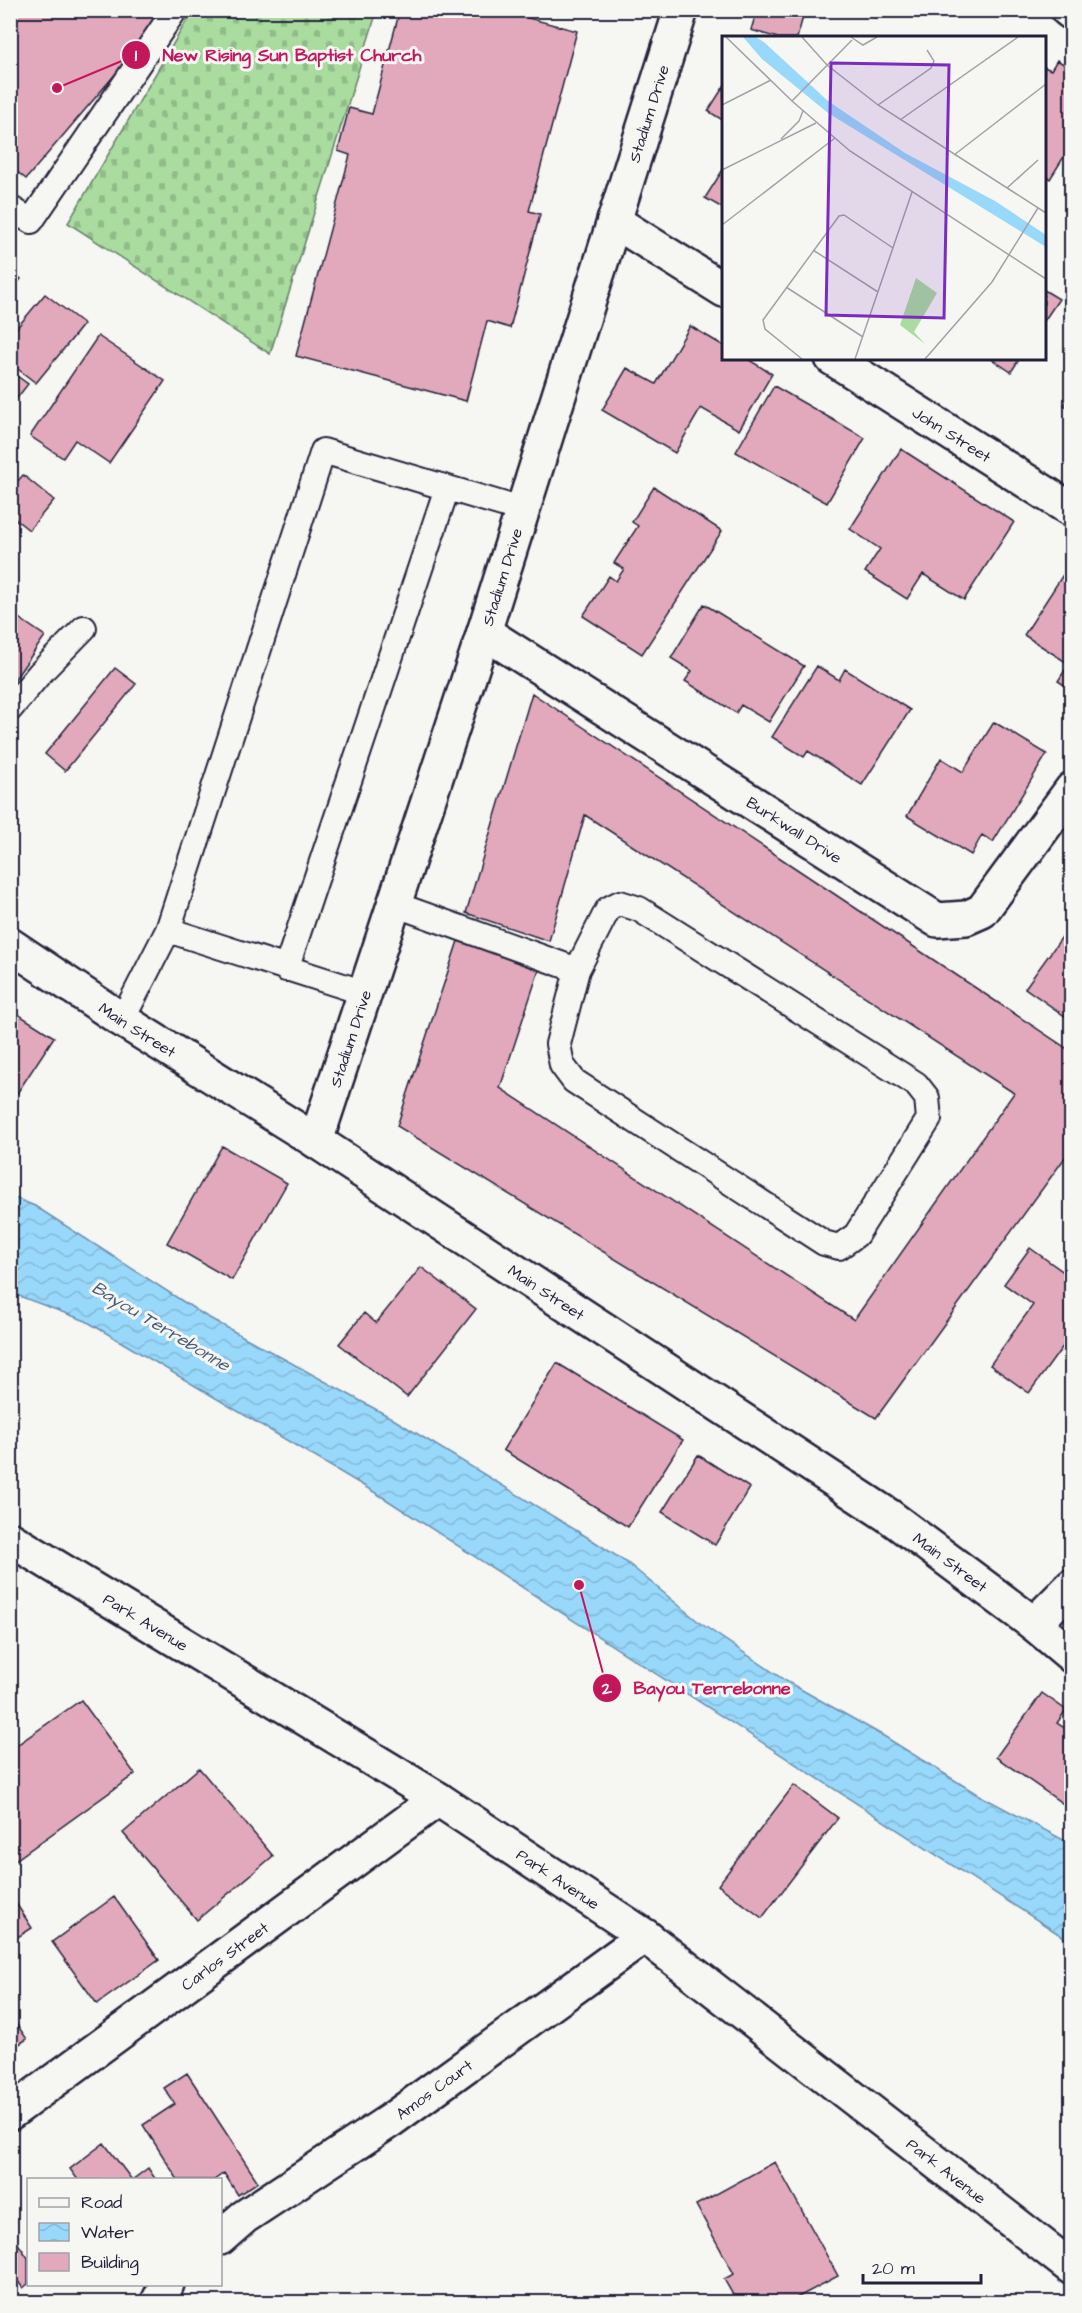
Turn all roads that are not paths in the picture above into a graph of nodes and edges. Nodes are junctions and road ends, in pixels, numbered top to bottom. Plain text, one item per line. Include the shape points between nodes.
1 (175, 10) edge
2 (681, 10) edge
3 (10, 208) edge
4 (614, 221) junction
5 (722, 289) edge
6 (835, 360) edge
7 (447, 488) junction
8 (522, 510) junction
9 (1071, 510) edge
10 (84, 628) dead end
11 (484, 633) junction
12 (10, 709) edge
13 (1071, 789) edge
14 (394, 904) junction
15 (168, 930) junction
16 (10, 945) edge
17 (286, 969) junction
18 (577, 970) junction
19 (365, 993) junction
20 (122, 1020) junction
21 (316, 1141) junction
22 (10, 1539) edge
23 (1071, 1586) edge
24 (1034, 1624) junction
25 (1071, 1656) edge
26 (438, 1799) junction
27 (645, 1936) junction
28 (10, 2114) edge
29 (222, 2236) edge
30 (1071, 2268) edge
31 (166, 2286) edge
32 (158, 2302) edge

1 - 3 lane via 31,221
2 - 4 street, Stadium Drive
4 - 5 street
4 - 8 street, Stadium Drive
6 - 9 street, John Street
7 - 8 lane
7 - 15 lane via 323,451
7 - 17 lane
8 - 11 street, Stadium Drive
10 - 12 lane
11 - 13 street, Burkwall Drive via 937,920 966,918 982,911
11 - 14 street, Stadium Drive
14 - 18 lane
14 - 19 street, Stadium Drive
15 - 17 lane
15 - 20 lane
16 - 20 street, Main Street
17 - 19 lane
18 - 18 lane via 608,909 620,903 639,909 916,1084 927,1098 928,1119 856,1235 839,1247 824,1243 574,1081 562,1065 558,1044
19 - 21 street, Stadium Drive
20 - 21 street, Main Street
21 - 24 street, Main Street via 889,1516
22 - 26 street, Park Avenue
23 - 24 street
24 - 25 street, Main Street
26 - 27 street, Park Avenue
26 - 28 street, Carlos Street
27 - 29 street, Amos Court via 391,2120 244,2217
27 - 30 street, Park Avenue
31 - 32 street

